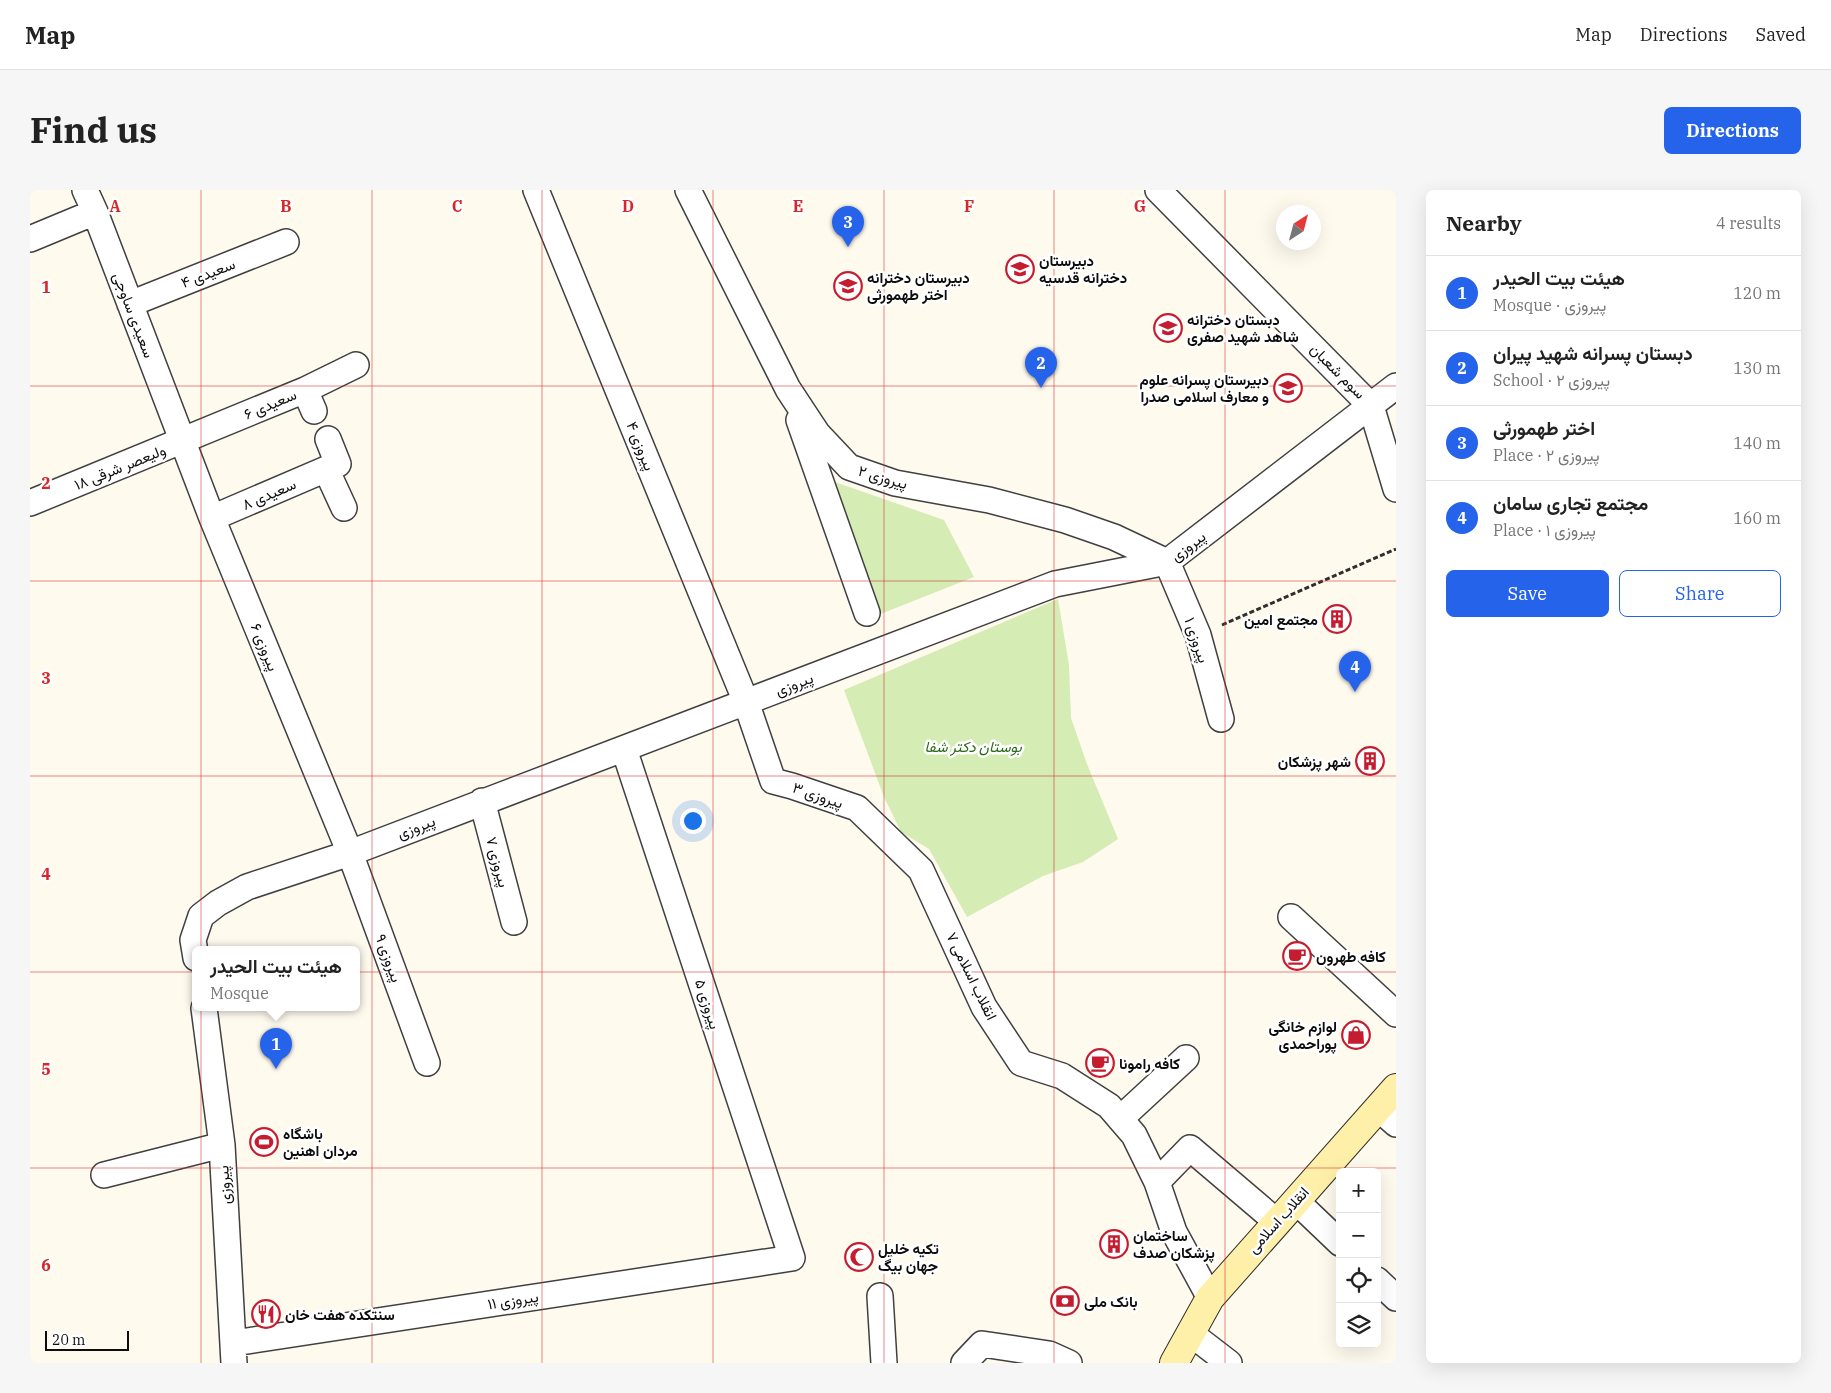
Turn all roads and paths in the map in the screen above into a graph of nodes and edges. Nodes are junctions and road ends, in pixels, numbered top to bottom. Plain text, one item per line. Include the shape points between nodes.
1 (536, 190) edge
2 (1158, 190) edge
3 (696, 193) edge
4 (90, 201) edge
5 (30, 239) edge
6 (286, 242) dead end
7 (130, 304) junction
8 (356, 366) dead end
9 (1396, 386) edge
10 (788, 389) junction
11 (1371, 406) junction
12 (328, 439) dead end
13 (182, 441) junction
14 (326, 469) junction
15 (1396, 489) edge
16 (30, 503) edge
17 (344, 508) dead end
18 (212, 518) junction
19 (1396, 549) edge
20 (1167, 562) junction
21 (867, 613) dead end
22 (1198, 635) junction
23 (746, 702) junction
24 (1221, 719) dead end
25 (624, 749) junction
26 (482, 801) junction
27 (350, 853) junction
28 (921, 870) joint
29 (1291, 917) dead end
30 (514, 922) dead end
31 (195, 946) edge
32 (204, 1011) edge
33 (1396, 1014) edge
34 (1186, 1058) dead end
35 (427, 1063) dead end
36 (1396, 1088) edge
37 (1387, 1116) edge
38 (1120, 1119) junction
39 (222, 1145) junction
40 (104, 1175) dead end
41 (1157, 1182) junction
42 (1296, 1201) junction
43 (1277, 1222) junction
44 (1336, 1239) edge
45 (792, 1258) joint
46 (1381, 1284) edge
47 (880, 1296) dead end
48 (1210, 1298) junction
49 (1396, 1298) edge
50 (1190, 1333) junction
51 (234, 1353) edge
52 (884, 1363) edge
53 (964, 1363) edge
54 (1069, 1363) edge
55 (1174, 1363) edge
56 (1229, 1363) edge

1 - 23 street, پیروزی ۴
2 - 11 street, سوم شعبان
3 - 10 street, پیروزی ۲
4 - 5 street
4 - 7 street, سعیدی ساوجی
6 - 7 street, سعیدی ۴
7 - 13 street, سعیدی ساوجی
8 - 13 street, سعیدی ۶ via 309,400
9 - 11 street, پیروزی
10 - 20 street, پیروزی ۲ via 818,433 849,467 895,483 989,500 1065,520 1114,537
10 - 21 street
11 - 15 street, سوم شعبان
11 - 20 street, پیروزی
12 - 14 street via 338,464
13 - 16 street, ولیعصر شرقی ۱۸
13 - 18 street, پیروزی ۶
14 - 17 street
14 - 18 street, سعیدی ۸
18 - 27 street, پیروزی ۶
19 - 22 path
20 - 22 street, پیروزی ۱
20 - 23 street, پیروزی via 1055,584
22 - 24 street, پیروزی ۱
23 - 25 street, پیروزی
23 - 28 street, پیروزی ۳ via 773,781 857,808
25 - 26 street, پیروزی
25 - 45 street, پیروزی ۵
26 - 27 street, پیروزی
26 - 30 street, پیروزی ۷
27 - 31 street, پیروزی via 247,886 218,903 201,916
27 - 35 street, پیروزی ۹
28 - 38 street, انقلاب اسلامی ۷ via 984,1007 1021,1063 1062,1076 1109,1106
29 - 33 street
32 - 39 street, پیروزی
34 - 38 street
36 - 37 street, انقلاب اسلامی
37 - 42 street, انقلاب اسلامی
38 - 41 street, انقلاب اسلامی ۷ via 1134,1135
39 - 40 street
39 - 51 street, پیروزی
41 - 43 street via 1190,1148
41 - 48 street, انقلاب اسلامی ۷ via 1174,1232
42 - 43 street, انقلاب اسلامی
42 - 44 street
43 - 48 street, انقلاب اسلامی
45 - 51 street, پیروزی ۱۱
46 - 49 street
47 - 52 street
48 - 50 street, انقلاب اسلامی
50 - 55 street, انقلاب اسلامی
50 - 56 street
53 - 54 street via 982,1344 1049,1354

